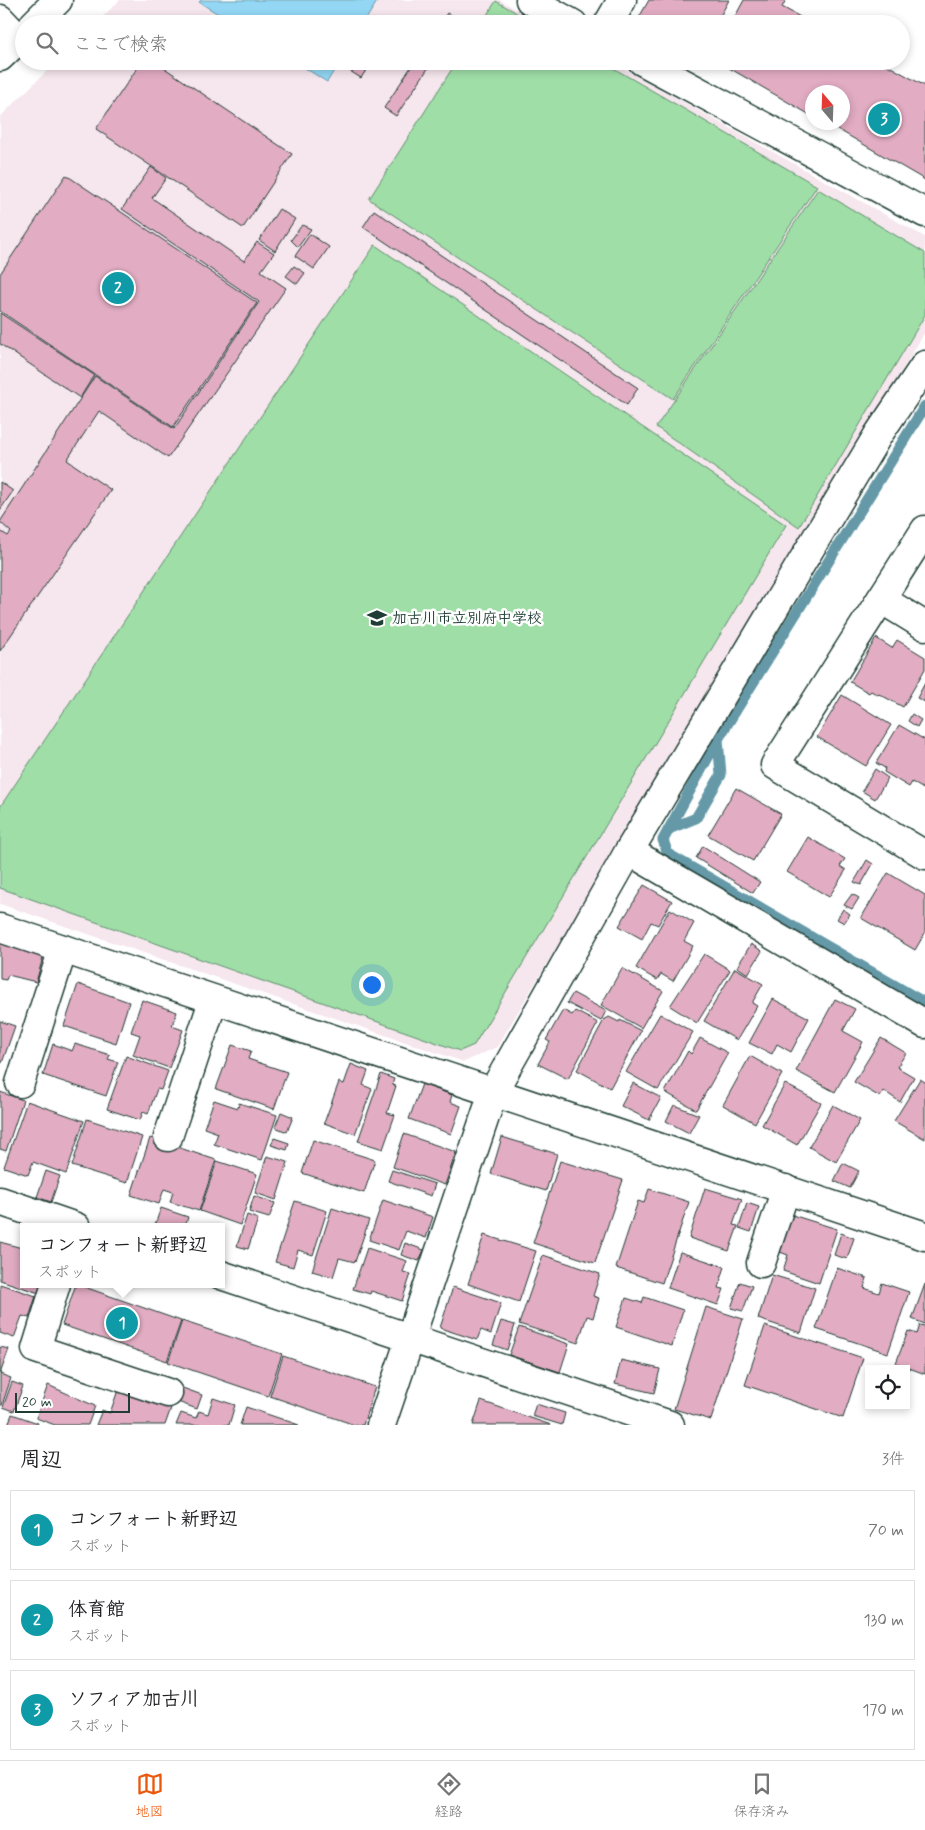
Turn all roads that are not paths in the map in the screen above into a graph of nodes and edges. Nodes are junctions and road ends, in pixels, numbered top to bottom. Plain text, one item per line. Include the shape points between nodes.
1 (58, 0) edge
2 (530, 0) edge
3 (622, 0) edge
4 (43, 15) edge
5 (557, 15) edge
6 (613, 15) edge
7 (0, 19) edge
8 (15, 34) edge
9 (659, 70) edge
10 (925, 213) edge
11 (925, 365) edge
12 (925, 530) edge
13 (881, 599) junction
14 (925, 626) edge
15 (629, 850) junction
16 (925, 855) edge
17 (0, 928) edge
18 (63, 949) junction
19 (213, 1001) junction
20 (925, 1024) edge
21 (20, 1083) dead end
22 (494, 1090) junction
23 (168, 1137) dead end
24 (786, 1189) junction
25 (0, 1201) edge
26 (63, 1223) edge
27 (925, 1236) edge
28 (761, 1263) dead end
29 (225, 1276) edge
30 (55, 1288) edge
31 (410, 1339) junction
32 (168, 1393) dead end
33 (381, 1425) edge
34 (670, 1425) edge

1 - 4 street
2 - 5 street
3 - 6 street
7 - 8 street
9 - 10 street
11 - 15 street via 878,435
12 - 13 street
13 - 14 street
13 - 16 street via 775,765
15 - 20 street
15 - 22 street
17 - 18 street
18 - 19 street
18 - 21 street
19 - 22 street
19 - 23 street
22 - 24 street
22 - 31 street
24 - 27 street
24 - 28 street
25 - 26 street
29 - 31 street
30 - 32 street via 36,1349
31 - 33 street
31 - 34 street

